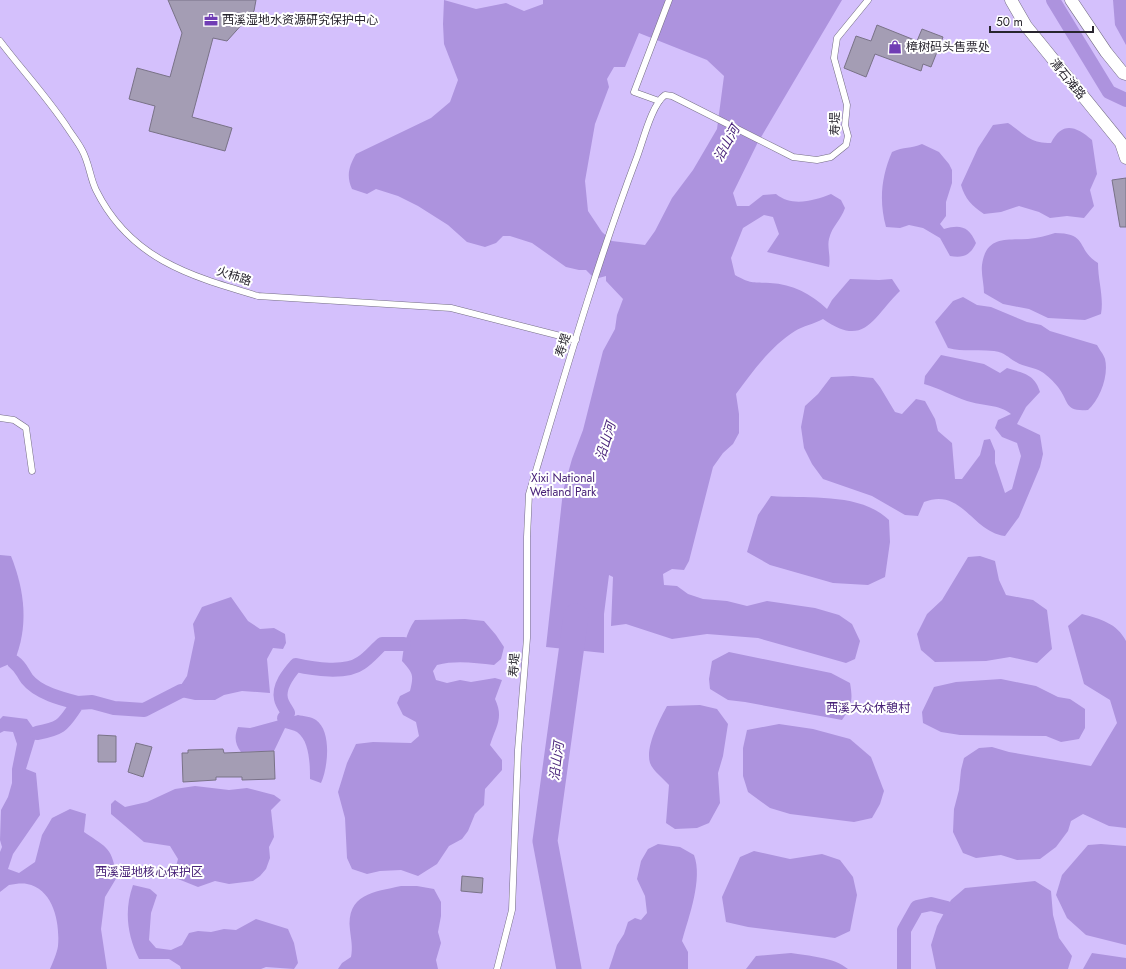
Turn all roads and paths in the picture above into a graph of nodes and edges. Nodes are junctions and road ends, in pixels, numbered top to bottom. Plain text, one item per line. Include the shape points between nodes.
1 (669, 0) edge
2 (868, 0) edge
3 (1011, 0) edge
4 (1071, 0) edge
5 (0, 41) edge
6 (1126, 74) edge
7 (659, 101) junction
8 (1126, 158) edge
9 (576, 340) junction
10 (0, 418) edge
11 (32, 471) dead end
12 (497, 969) edge

1 - 7 lane via 634,92
2 - 7 lane, 寿堤 via 837,38 834,58 847,105 845,125 848,136 846,145 831,157 817,160 793,157 665,95
3 - 8 street, 清石滩路 via 1026,26 1121,143
4 - 6 street via 1106,52
5 - 9 lane, 火柿路 via 54,108 83,150 96,189 115,222 137,245 167,263 258,296 451,308
7 - 9 lane, 寿堤 via 608,235
9 - 12 lane, 寿堤 via 529,494 527,638 518,750 512,910
10 - 11 lane via 14,420 26,428

